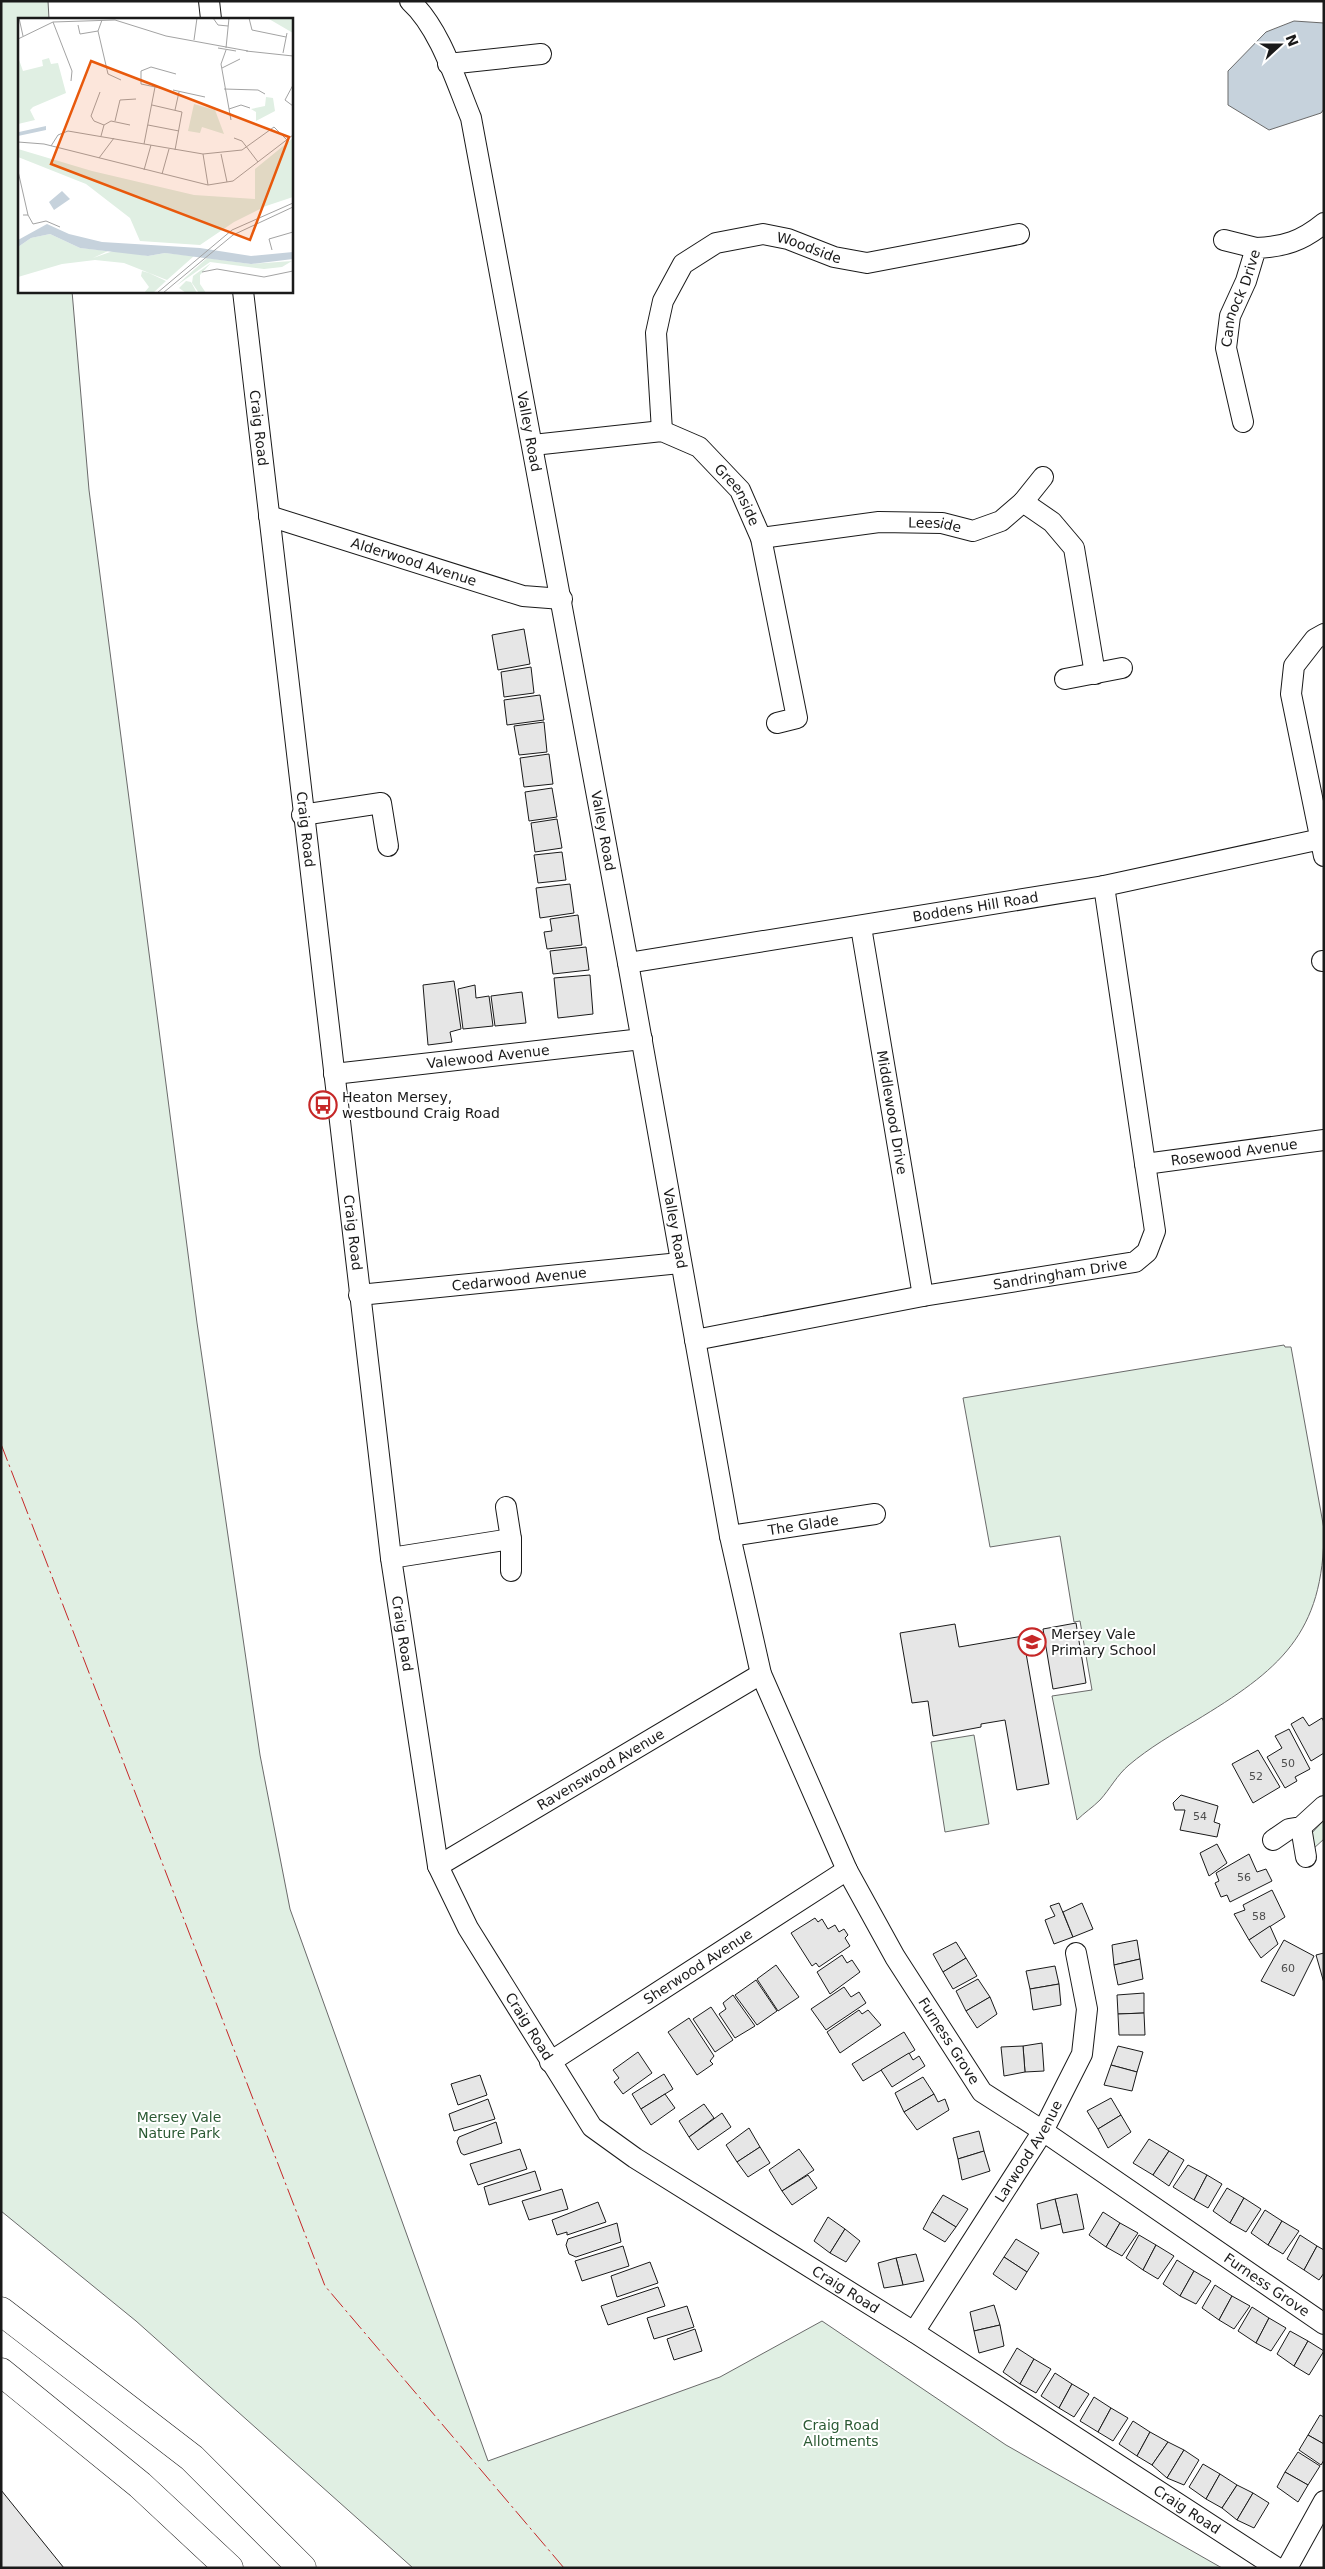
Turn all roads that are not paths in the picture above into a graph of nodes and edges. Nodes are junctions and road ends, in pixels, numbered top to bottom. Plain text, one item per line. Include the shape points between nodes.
1 (209, 1) edge
2 (410, 1) edge
3 (211, 18) edge
4 (541, 54) dead end
5 (448, 64) junction
6 (1324, 223) edge
7 (1019, 234) dead end
8 (1224, 240) dead end
9 (1256, 248) junction
10 (243, 292) edge
11 (1243, 422) dead end
12 (662, 431) junction
13 (533, 444) junction
14 (1043, 477) dead end
15 (1023, 502) junction
16 (269, 516) junction
17 (761, 538) junction
18 (562, 598) junction
19 (1324, 634) edge
20 (1122, 668) dead end
21 (1095, 674) junction
22 (1065, 680) dead end
23 (777, 723) dead end
24 (302, 815) junction
25 (388, 846) dead end
26 (1322, 848) edge
27 (1104, 886) junction
28 (862, 927) junction
29 (628, 963) junction
30 (642, 1039) junction
31 (334, 1074) junction
32 (1324, 1140) edge
33 (1145, 1164) junction
34 (680, 1263) junction
35 (359, 1294) junction
36 (923, 1296) junction
37 (695, 1340) junction
38 (506, 1507) dead end
39 (875, 1514) dead end
40 (730, 1536) junction
41 (512, 1539) junction
42 (391, 1558) junction
43 (511, 1571) dead end
44 (761, 1674) junction
45 (1324, 1806) edge
46 (1301, 1827) junction
47 (1273, 1840) dead end
48 (1306, 1857) dead end
49 (438, 1866) junction
50 (847, 1870) junction
51 (1076, 1953) dead end
52 (550, 2062) junction
53 (1043, 2131) junction
54 (1, 2311) edge
55 (1324, 2324) edge
56 (914, 2332) junction
57 (1, 2372) edge
58 (1324, 2501) edge
59 (229, 2568) edge
60 (302, 2568) edge
61 (1277, 2568) edge
62 (1287, 2568) edge

1 - 3 street
2 - 5 street, Valley Road via 443,50
4 - 5 street
5 - 13 street, Valley Road via 471,118
6 - 9 street, Cannock Drive via 1282,247
7 - 12 street, Woodside via 867,263 834,257 788,239 763,234 716,243 684,264 663,301 656,334
8 - 9 street
9 - 11 street, Cannock Drive via 1230,316 1226,348
10 - 16 street, Craig Road
12 - 13 street, Greenside
12 - 17 street, Greenside via 699,447 740,490
13 - 18 street, Valley Road
14 - 15 street, Leeside
15 - 17 street, Leeside via 1001,522 973,531 942,523 879,522
15 - 21 street via 1052,522 1074,548
16 - 18 street, Alderwood Avenue via 523,596
16 - 24 street, Craig Road
17 - 23 street, Greenside via 798,718
18 - 29 street, Valley Road
19 - 26 street, Boddens Hill Road via 1315,639 1294,666 1292,694
20 - 21 street
21 - 22 street
24 - 25 street via 381,803
24 - 31 street, Craig Road
26 - 27 street, Boddens Hill Road
27 - 28 street, Boddens Hill Road
27 - 33 street, Sandringham Drive
28 - 29 street, Boddens Hill Road
28 - 36 street, Middlewood Drive
29 - 30 street, Valley Road
30 - 31 street, Valewood Avenue
30 - 34 street, Valley Road
31 - 35 street, Craig Road
32 - 33 street, Rosewood Avenue
33 - 36 street, Sandringham Drive via 1155,1231 1147,1252 1134,1262
34 - 35 street, Cedarwood Avenue
34 - 37 street, Valley Road
35 - 42 street, Craig Road
36 - 37 street, Sandringham Drive
37 - 40 street, Valley Road
38 - 41 street
39 - 40 street, The Glade
40 - 44 street, Valley Road
41 - 42 street
41 - 43 street
42 - 49 street, Craig Road
44 - 49 street, Ravenswood Avenue
44 - 50 street, Furness Grove
45 - 46 street
46 - 47 street via 1289,1829
46 - 48 street
49 - 52 street, Craig Road via 468,1928
50 - 52 street, Sherwood Avenue
50 - 53 street, Furness Grove via 895,1958 982,2092
51 - 53 street, Larwood Avenue via 1087,2009 1082,2054
52 - 56 street, Craig Road via 592,2127 635,2158
53 - 55 street, Furness Grove
53 - 56 street, Larwood Avenue
54 - 60 highway via 192,2458
56 - 61 street, Craig Road
57 - 59 highway via 140,2485
58 - 62 street

